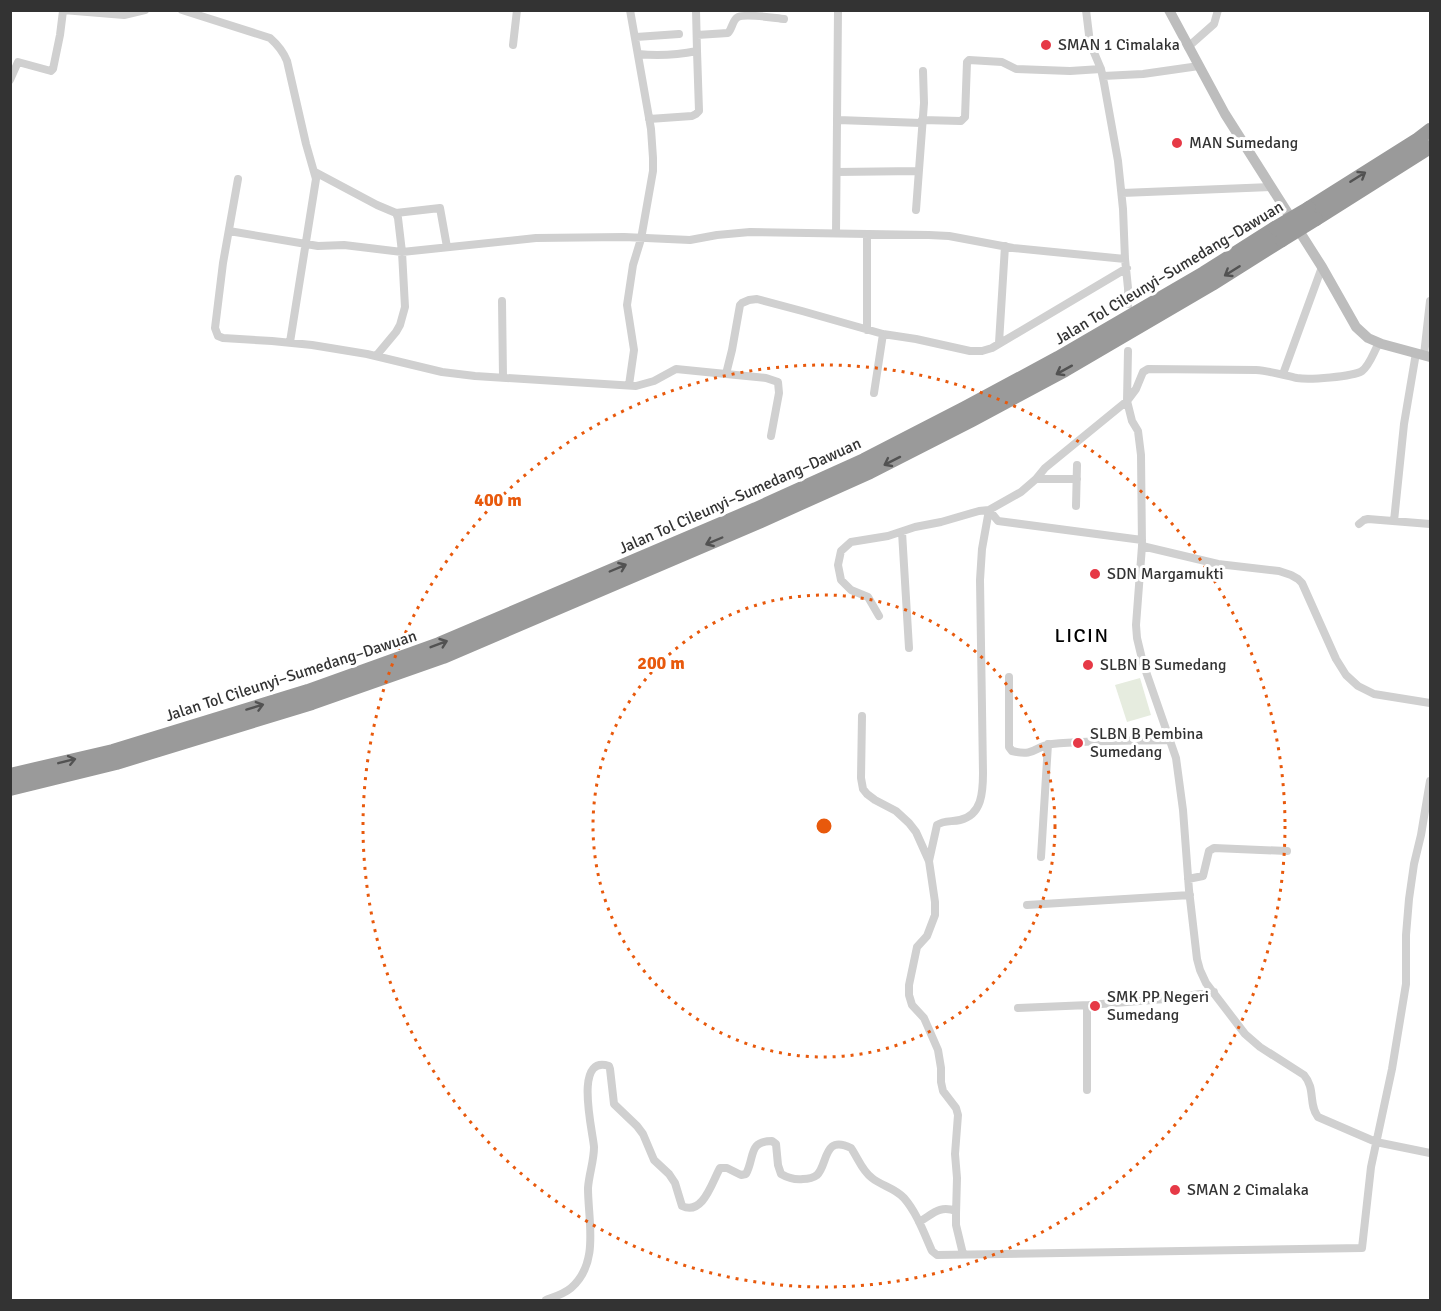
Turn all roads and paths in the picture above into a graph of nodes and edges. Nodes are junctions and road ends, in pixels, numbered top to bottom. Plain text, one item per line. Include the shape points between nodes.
1 (145, 10) edge
2 (182, 10) edge
3 (517, 10) edge
4 (630, 10) edge
5 (696, 10) edge
6 (838, 10) edge
7 (1086, 10) edge
8 (1169, 10) edge
9 (1218, 10) edge
10 (63, 11) edge
11 (784, 19) dead end
12 (679, 34) dead end
13 (698, 35) junction
14 (636, 37) junction
15 (513, 45) dead end
16 (1188, 47) junction
17 (697, 51) junction
18 (638, 54) junction
19 (1199, 66) junction
20 (923, 71) dead end
21 (1102, 73) junction
22 (10, 80) edge
23 (648, 119) junction
24 (838, 120) junction
25 (921, 122) junction
26 (1431, 130) edge
27 (1431, 147) edge
28 (918, 171) junction
29 (315, 172) junction
30 (837, 172) junction
31 (238, 178) dead end
32 (1271, 187) junction
33 (1122, 193) junction
34 (916, 210) dead end
35 (396, 213) junction
36 (1312, 214) junction
37 (229, 231) junction
38 (836, 233) junction
39 (867, 234) junction
40 (1278, 234) junction
41 (641, 239) junction
42 (305, 243) junction
43 (1005, 246) junction
44 (447, 247) junction
45 (402, 252) junction
46 (1125, 260) junction
47 (1322, 267) junction
48 (1127, 268) junction
49 (1128, 288) tunnel mouth
50 (502, 301) dead end
51 (1431, 301) edge
52 (867, 330) junction
53 (883, 334) junction
54 (290, 342) junction
55 (1378, 343) junction
56 (999, 344) junction
57 (1128, 351) dead end
58 (1423, 355) edge
59 (376, 356) junction
60 (726, 374) junction
61 (1283, 374) junction
62 (503, 377) junction
63 (629, 385) junction
64 (874, 393) dead end
65 (1127, 401) junction
66 (771, 436) dead end
67 (1077, 465) dead end
68 (1036, 479) junction
69 (1077, 479) junction
70 (1076, 506) dead end
71 (989, 510) junction
72 (1394, 521) junction
73 (1359, 524) dead end
74 (1431, 524) edge
75 (902, 532) junction
76 (1142, 543) junction
77 (879, 616) dead end
78 (909, 648) dead end
79 (1010, 677) dead end
80 (1431, 703) edge
81 (862, 717) dead end
82 (1169, 740) junction
83 (1048, 744) junction
84 (10, 775) edge
85 (1431, 781) edge
86 (10, 789) edge
87 (1287, 851) dead end
88 (1041, 857) dead end
89 (929, 861) junction
90 (1188, 879) junction
91 (1190, 895) junction
92 (1027, 905) dead end
93 (1214, 992) junction
94 (1089, 1005) junction
95 (1018, 1008) dead end
96 (1087, 1090) dead end
97 (1376, 1142) junction
98 (1431, 1152) edge
99 (956, 1211) junction
100 (919, 1222) junction
101 (963, 1254) junction
102 (546, 1300) edge

1 - 10 street via 124,15
2 - 29 street via 270,38 283,51
3 - 15 street
4 - 14 street
5 - 13 street
6 - 24 street
7 - 21 street via 1090,43
8 - 16 street
9 - 16 street via 1214,24
10 - 22 street via 53,69 18,62
11 - 13 street via 739,16 728,33
12 - 14 street
13 - 17 street
14 - 18 street
16 - 19 street
17 - 18 street
17 - 23 street via 699,111 692,116
18 - 23 street
19 - 21 street via 1137,75
19 - 32 street
20 - 25 street
21 - 25 street via 1016,69 1002,62 969,60 964,119
21 - 33 street
23 - 41 street via 652,171
24 - 25 street
24 - 30 street
25 - 28 street
36 -> 26 highway, Jalan Tol Cileunyi–Sumedang–Dawuan
27 - 36 highway, Jalan Tol Cileunyi–Sumedang–Dawuan
28 - 30 street
28 - 34 street
29 - 35 street
29 - 42 street
30 - 38 street
31 - 37 street
32 - 33 street
32 - 47 street
33 - 46 street
35 - 44 street via 441,209
35 - 45 street
36 - 40 highway, Jalan Tol Cileunyi–Sumedang–Dawuan, bridge
37 - 42 street
37 - 54 street via 216,333 223,338
38 - 39 street
38 - 41 street via 750,232 690,240
39 - 43 street via 939,235
39 - 52 street
84 -> 40 highway, Jalan Tol Cileunyi–Sumedang–Dawuan via 113,751 308,691 428,648 756,509 966,408
40 -> 86 highway, Jalan Tol Cileunyi–Sumedang–Dawuan via 1212,284 1065,370 870,472 761,521 443,657 116,764
41 - 44 street via 536,238
41 - 63 street via 627,305 634,350
42 - 45 street
42 - 54 street
43 - 46 street
43 - 56 street
44 - 45 street
45 - 59 street via 404,314 396,332
46 - 48 street
47 - 55 street via 1356,327
47 - 61 street
48 - 49 street
48 - 56 street
50 - 62 street
51 - 58 street
52 - 53 street
52 - 60 street via 749,300 740,305
53 - 56 street via 970,351
53 - 64 street
54 - 59 street
55 - 58 street
55 - 61 street via 1364,370 1355,374 1303,379
57 - 65 street
58 - 72 street via 1404,424
59 - 62 street via 442,372
60 - 63 street via 676,369 654,381
60 - 66 street via 778,382
61 - 65 street via 1148,369
62 - 63 street
65 - 68 street
65 - 76 street via 1139,433
67 - 69 street
68 - 69 street
68 - 71 street
69 - 70 street
71 - 75 street
71 - 76 street via 998,521
71 - 89 street via 980,580 981,799 969,817 937,825
72 - 73 street via 1366,519
72 - 74 street
75 - 77 street via 851,542 839,556 838,570 845,585 868,597
75 - 78 street
76 - 80 street via 1218,564 1291,575 1302,583 1336,658 1358,686 1374,694
76 - 82 street via 1137,638
79 - 83 street via 1010,749 1030,753
81 - 89 street via 863,789 909,823
82 - 83 street
82 - 90 street via 1176,758
83 - 88 street
85 - 97 street via 1409,899 1406,984
87 - 90 street via 1214,848 1209,851 1203,876
89 - 99 street via 935,915 927,936 917,946 909,990 912,1005 924,1018 938,1050 943,1091 958,1115
90 - 91 street
91 - 92 street
91 - 93 street via 1197,959
93 - 94 street
93 - 97 street via 1245,1035 1304,1074 1318,1117
94 - 95 street
94 - 96 street
97 - 98 street
97 - 101 street via 1362,1248
99 - 100 street via 939,1209
99 - 101 street
100 - 101 street via 934,1254
100 - 102 street via 904,1198 864,1171 851,1148 831,1148 815,1176 798,1179 781,1174 776,1144 772,1141 756,1145 746,1173 720,1168 700,1204 693,1209 685,1208 675,1183 654,1160 643,1134 614,1104 610,1069 602,1065 590,1073 587,1089 594,1138 588,1186 588,1262 572,1287

